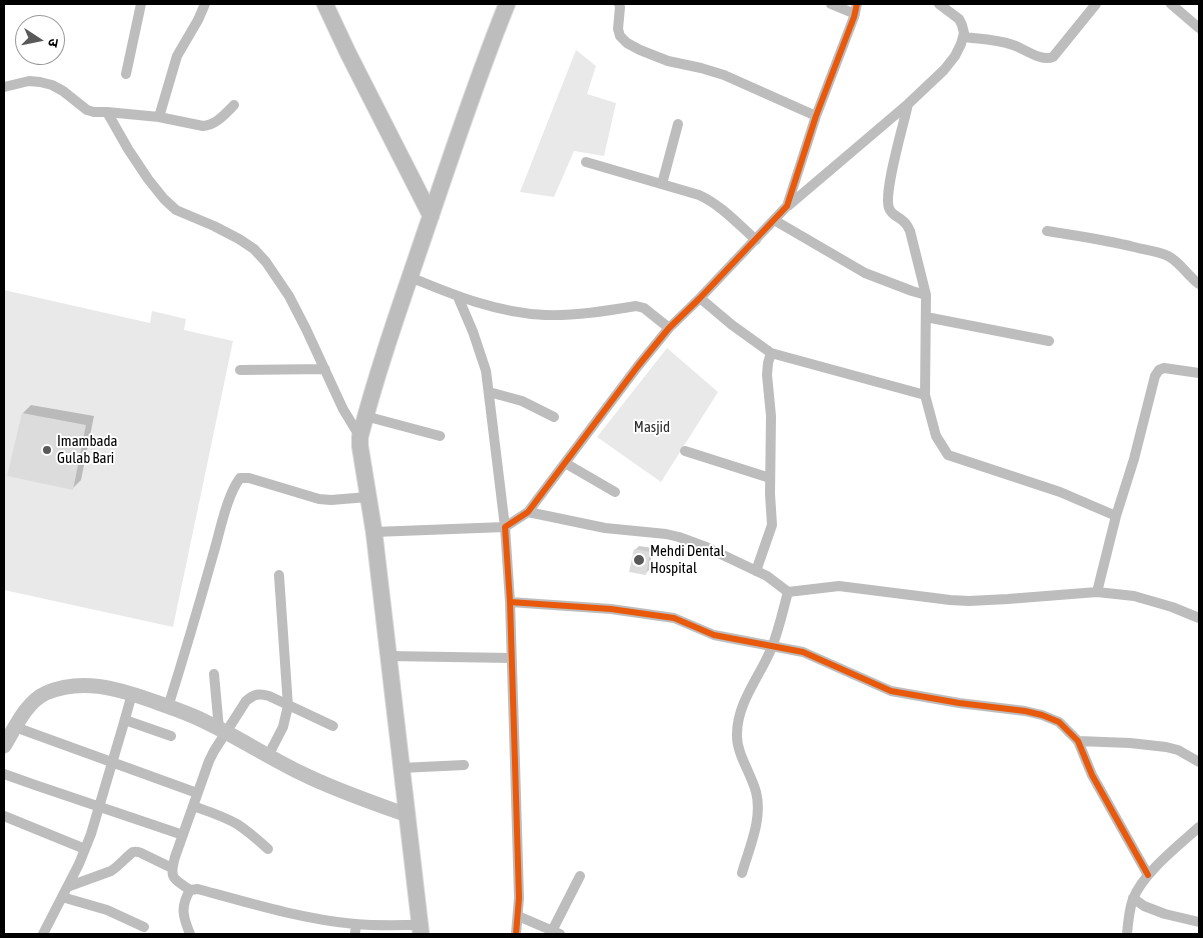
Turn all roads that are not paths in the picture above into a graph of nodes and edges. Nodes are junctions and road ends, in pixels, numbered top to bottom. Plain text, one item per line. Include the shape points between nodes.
1 (141, 4) edge
2 (205, 4) edge
3 (325, 4) edge
4 (507, 4) edge
5 (619, 4) edge
6 (831, 4) edge
7 (939, 4) edge
8 (1096, 4) edge
9 (1171, 4) edge
10 (856, 9) edge
11 (1199, 28) edge
12 (963, 37) junction
13 (126, 74) dead end
14 (4, 86) edge
15 (908, 104) junction
16 (234, 105) dead end
17 (107, 112) junction
18 (816, 116) junction
19 (159, 117) junction
20 (678, 124) dead end
21 (586, 162) dead end
22 (662, 184) junction
23 (788, 206) junction
24 (431, 216) junction
25 (774, 220) junction
26 (1047, 231) dead end
27 (756, 240) junction
28 (410, 277) junction
29 (1199, 284) edge
30 (926, 295) junction
31 (458, 297) junction
32 (700, 298) junction
33 (926, 317) junction
34 (669, 328) junction
35 (1049, 341) dead end
36 (770, 353) junction
37 (325, 369) junction
38 (240, 370) dead end
39 (1199, 372) edge
40 (489, 392) junction
41 (926, 395) junction
42 (366, 416) junction
43 (554, 416) dead end
44 (440, 436) dead end
45 (360, 437) junction
46 (686, 451) dead end
47 (565, 464) junction
48 (770, 478) junction
49 (615, 492) dead end
50 (368, 497) junction
51 (528, 512) junction
52 (1116, 516) junction
53 (505, 528) junction
54 (374, 532) junction
55 (756, 571) junction
56 (279, 575) dead end
57 (788, 592) junction
58 (1096, 592) junction
59 (510, 602) junction
60 (1199, 618) edge
61 (772, 646) junction
62 (388, 656) junction
63 (511, 658) junction
64 (214, 674) dead end
65 (132, 694) junction
66 (168, 706) junction
67 (288, 706) junction
68 (125, 720) junction
69 (333, 726) dead end
70 (15, 727) junction
71 (222, 731) junction
72 (171, 736) dead end
73 (1078, 740) junction
74 (4, 746) edge
75 (268, 756) junction
76 (112, 762) junction
77 (1199, 762) edge
78 (464, 765) dead end
79 (401, 768) junction
80 (4, 774) edge
81 (197, 793) junction
82 (193, 806) junction
83 (99, 807) junction
84 (407, 815) junction
85 (4, 816) edge
86 (1199, 827) edge
87 (183, 835) junction
88 (85, 849) junction
89 (268, 849) dead end
90 (172, 868) junction
91 (742, 873) dead end
92 (1148, 874) junction
93 (580, 876) dead end
94 (190, 890) junction
95 (65, 892) junction
96 (1133, 898) junction
97 (518, 916) junction
98 (1199, 922) edge
99 (144, 927) dead end
100 (355, 929) edge
101 (421, 930) edge
102 (556, 932) edge
103 (43, 934) edge
104 (190, 934) edge
105 (516, 934) edge
106 (1127, 934) edge

1 - 13 street
2 - 19 street via 172,69
3 - 24 main road
4 - 24 main road
5 - 18 street via 618,29 627,43 668,61 724,75
6 - 10 street
7 - 12 street via 959,19
8 - 12 street via 1048,59 1004,42
9 - 11 street
10 - 18 street
12 - 15 street via 955,56 944,70
14 - 17 street via 29,81 52,85 87,110
15 - 23 street
15 - 30 street via 891,175 888,203 893,215 902,219 910,231
16 - 19 street via 209,126
17 - 19 street
17 - 37 street via 164,199 176,210 239,239 266,262 289,296
18 - 23 street
20 - 22 street
21 - 22 street
22 - 27 street via 709,200
23 - 25 street
24 - 28 main road
25 - 27 street
25 - 30 street via 865,273
26 - 29 street via 1168,256
27 - 32 street
28 - 31 street
28 - 42 main road
30 - 33 street
31 - 34 street via 516,312 546,315 636,306 644,308
31 - 40 street via 481,353
32 - 34 street
32 - 36 street
33 - 35 street
33 - 41 street
34 - 47 street
36 - 41 street
36 - 48 street via 766,375 771,416
37 - 38 street
37 - 45 street
39 - 52 street via 1164,368 1155,376
40 - 43 street
40 - 53 street
41 - 52 street via 936,436 948,455 1060,492
42 - 44 street
42 - 45 main road
45 - 50 main road
46 - 48 street
47 - 49 street
47 - 51 street
48 - 55 street via 772,525
50 - 54 main road
50 - 66 street via 319,499 240,478 234,486
51 - 53 street
51 - 55 street via 605,528 679,537
52 - 58 street
53 - 54 street
53 - 59 street
54 - 62 main road
55 - 57 street
56 - 67 street
57 - 58 street via 839,586 969,601
57 - 61 street
58 - 60 street via 1134,596
59 - 61 street via 611,608 674,618 714,635
59 - 63 street
61 - 73 street via 803,652 891,691 1042,715 1059,722
61 - 91 street via 746,699 738,727 737,741 756,792 758,811
62 - 63 street
62 - 79 main road
63 - 97 street
64 - 71 street
65 - 66 street
65 - 68 street
65 - 70 street via 82,685 59,689 33,702
66 - 71 street
67 - 69 street
67 - 71 street via 268,696 253,695
67 - 75 street via 283,727
68 - 72 street
68 - 76 street
70 - 74 street
70 - 76 street
71 - 75 street
71 - 81 street
73 - 77 street via 1166,747
73 - 92 street via 1092,775
75 - 84 street via 350,795
76 - 81 street
76 - 83 street
78 - 79 street
79 - 84 main road
80 - 83 street
81 - 82 street
82 - 87 street
82 - 89 street via 235,823
83 - 87 street
83 - 88 street
84 - 101 main road
85 - 88 street
86 - 92 street
87 - 90 street
88 - 95 street
90 - 94 street via 175,880
90 - 95 street via 136,852 118,868
92 - 96 street
93 - 102 street
94 - 100 street via 198,889
94 - 104 street via 183,905
95 - 99 street
95 - 103 street
96 - 98 street via 1165,914
96 - 106 street
97 - 102 street
97 - 105 street
100 - 101 street

